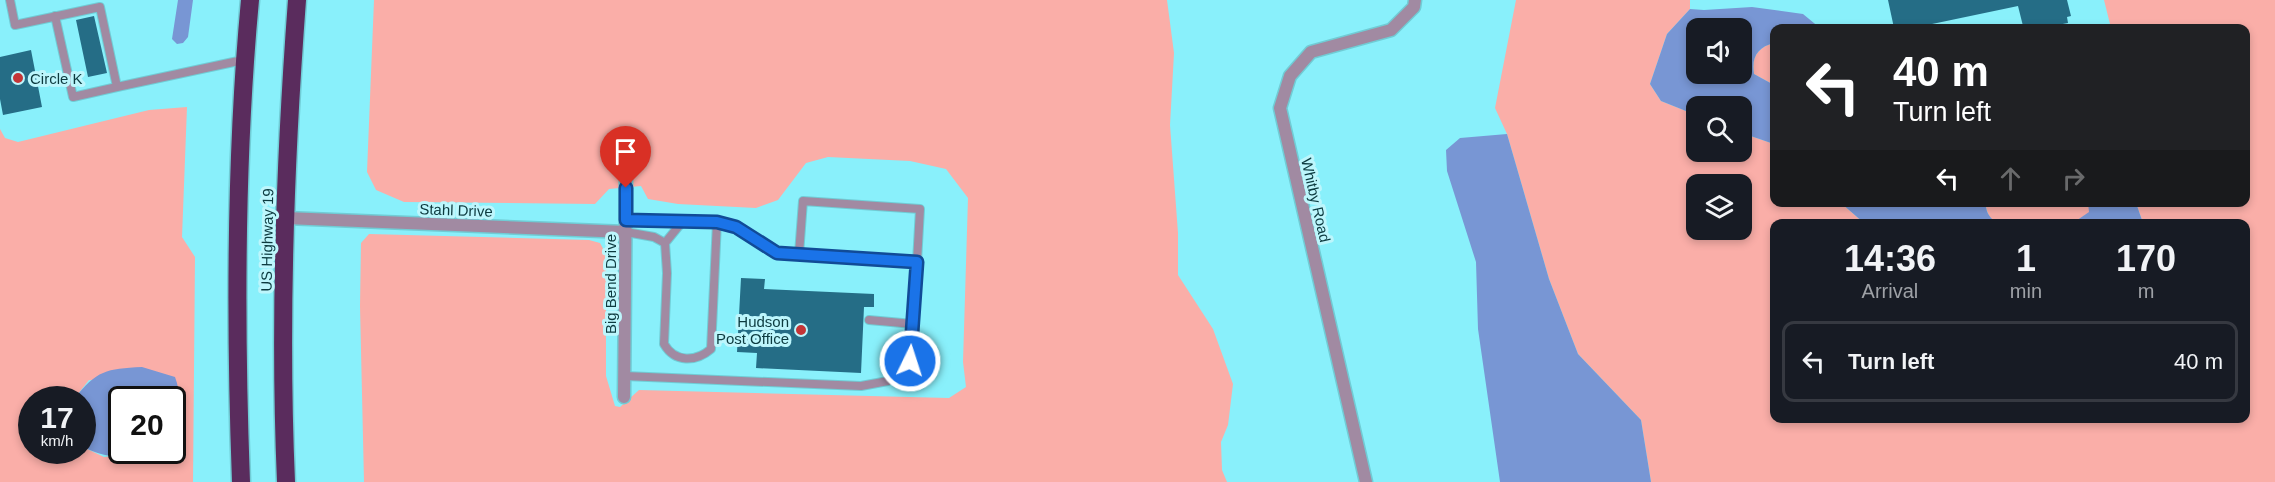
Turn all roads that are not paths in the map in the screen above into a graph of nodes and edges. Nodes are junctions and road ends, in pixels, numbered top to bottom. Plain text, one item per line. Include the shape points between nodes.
1 (10, 0) edge
2 (249, 0) edge
3 (297, 0) edge
4 (1415, 0) edge
5 (102, 3) edge
6 (55, 16) junction
7 (245, 59) junction
8 (117, 87) junction
9 (626, 172) dead end
10 (286, 218) junction
11 (684, 221) junction
12 (717, 222) junction
13 (626, 226) junction
14 (665, 243) junction
15 (799, 254) junction
16 (917, 262) junction
17 (868, 320) dead end
18 (913, 324) junction
19 (625, 376) junction
20 (624, 397) dead end
21 (241, 482) edge
22 (286, 482) edge
23 (1366, 482) edge

1 - 6 lane via 15,25
2 - 7 highway, US Highway 19
3 - 10 highway, US Highway 19
4 - 23 street, Whitby Road via 1414,7 1391,30 1311,52 1290,76 1280,108
5 - 6 lane
5 - 8 lane
6 - 8 lane via 73,97
7 - 8 lane
7 - 21 highway, US Highway 19 via 237,259
9 - 13 street, Big Bend Drive
10 - 13 street, Stahl Drive
10 - 22 highway, US Highway 19
11 - 12 lane
11 - 13 lane
11 - 14 lane
12 - 14 lane via 711,349 695,358 673,355 664,344 668,256
12 - 15 lane via 736,227 777,253
13 - 14 lane
13 - 19 street, Big Bend Drive
15 - 16 lane
15 - 16 lane via 803,201 920,209
16 - 18 lane
17 - 18 lane
18 - 19 lane via 910,361 899,374 879,384
19 - 20 street, Big Bend Drive

